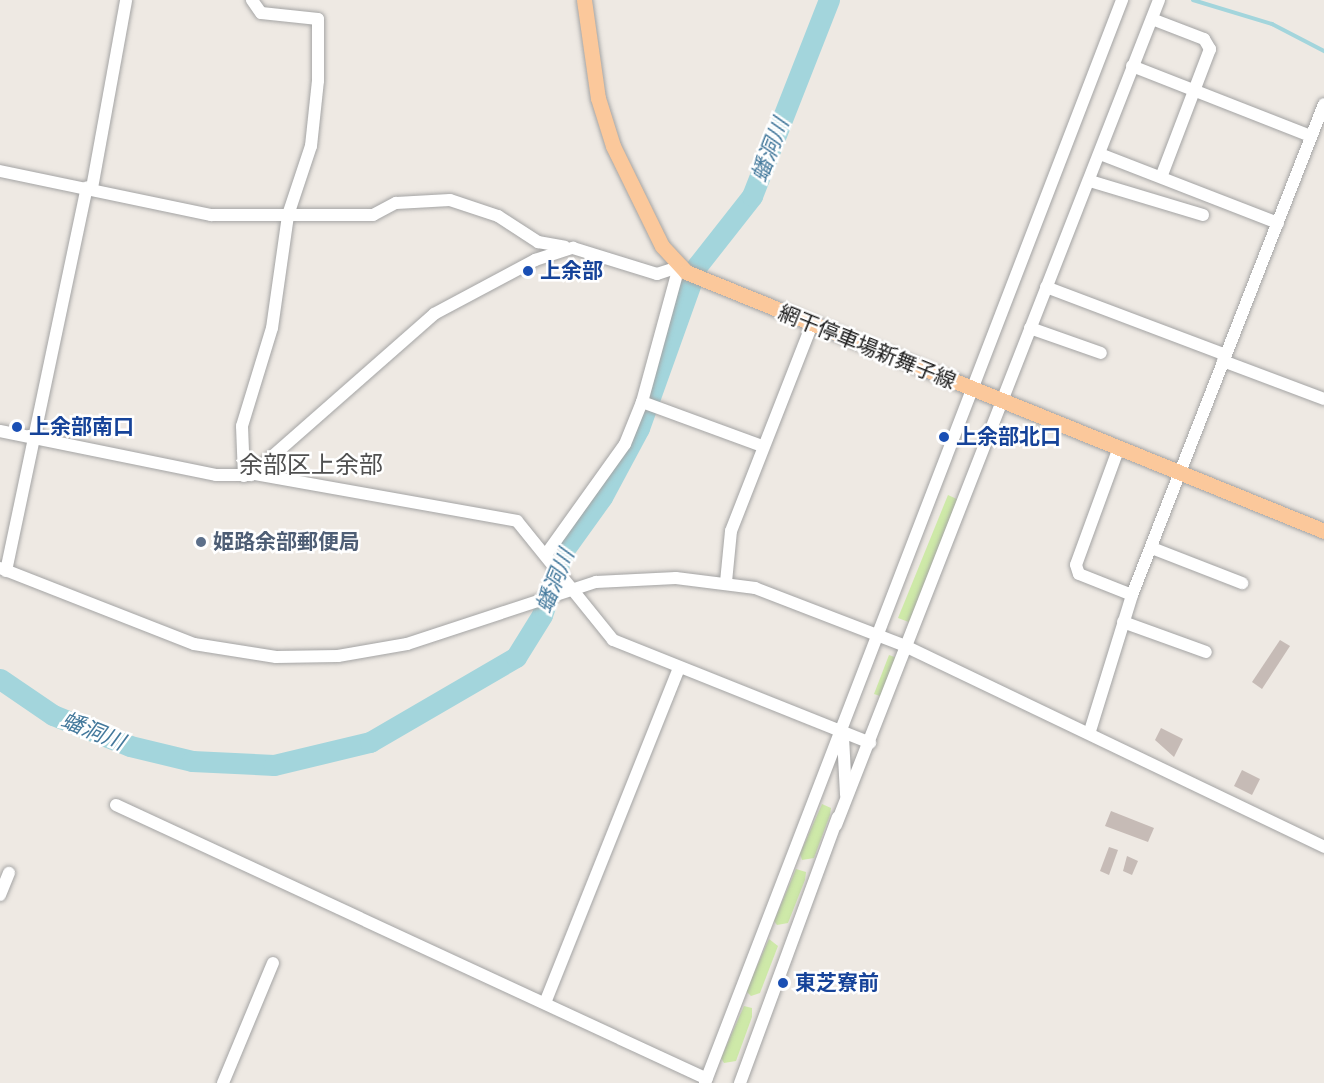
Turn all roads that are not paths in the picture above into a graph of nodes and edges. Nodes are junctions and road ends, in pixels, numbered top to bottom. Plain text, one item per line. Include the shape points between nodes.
1 (126, 0) edge
2 (252, 0) edge
3 (584, 0) edge
4 (1122, 0) edge
5 (1159, 0) edge
6 (1152, 19) junction
7 (1132, 66) junction
8 (1195, 90) junction
9 (1324, 104) edge
10 (1311, 136) junction
11 (1100, 154) junction
12 (0, 171) edge
13 (1161, 177) junction
14 (1090, 181) junction
15 (89, 188) junction
16 (288, 215) junction
17 (1203, 215) dead end
18 (1278, 223) junction
19 (573, 248) junction
20 (687, 273) junction
21 (1046, 286) junction
22 (812, 324) junction
23 (1030, 328) junction
24 (1101, 353) dead end
25 (1225, 358) junction
26 (970, 388) junction
27 (1000, 399) junction
28 (1324, 399) edge
29 (642, 402) junction
30 (0, 431) edge
31 (35, 438) junction
32 (762, 446) junction
33 (1118, 450) junction
34 (1180, 474) junction
35 (249, 475) junction
36 (1324, 531) edge
37 (1152, 548) junction
38 (548, 553) junction
39 (3, 570) edge
40 (726, 582) junction
41 (1242, 584) dead end
42 (570, 586) junction
43 (1132, 595) junction
44 (1124, 622) junction
45 (876, 634) junction
46 (905, 646) junction
47 (1206, 652) dead end
48 (679, 668) junction
49 (1090, 730) junction
50 (843, 733) junction
51 (870, 743) junction
52 (116, 805) dead end
53 (836, 825) junction
54 (1324, 847) edge
55 (9, 873) dead end
56 (0, 895) edge
57 (273, 963) dead end
58 (545, 1003) junction
59 (706, 1081) edge
60 (223, 1083) edge
61 (741, 1083) edge

1 - 15 street
2 - 16 street via 267,15 318,19 311,146
3 - 20 main road via 598,98 612,146 662,246
4 - 26 street
5 - 6 street
6 - 7 street
6 - 8 street via 1204,39 1210,49
7 - 8 street
7 - 11 street
8 - 10 street
8 - 13 street
9 - 10 street
10 - 18 street
11 - 13 street
11 - 14 street
12 - 15 street
13 - 18 street
14 - 17 street
14 - 21 street
15 - 16 street via 211,215
15 - 31 street
16 - 19 street via 374,214 396,202 450,200 498,216 538,242
16 - 35 street via 272,328 242,426
18 - 25 street
19 - 20 street via 657,274
19 - 35 street via 535,260 434,314
20 - 22 main road, 網干停車場新舞子線
20 - 29 street
21 - 23 street
21 - 25 street
22 - 26 main road, 網干停車場新舞子線
22 - 32 street
23 - 24 street
23 - 27 street
25 - 28 street
25 - 34 street
26 - 27 main road, 網干停車場新舞子線
26 - 45 street
27 - 33 main road, 網干停車場新舞子線
27 - 46 street
29 - 32 street
29 - 38 street via 601,483
30 - 31 street
31 - 35 street
31 - 39 street
32 - 40 street via 731,531
33 - 34 main road, 網干停車場新舞子線
33 - 43 street via 1077,565 1079,574
34 - 36 main road, 網干停車場新舞子線
34 - 37 street
35 - 38 street via 517,521
37 - 41 street
37 - 43 street
38 - 42 street
39 - 42 street via 173,637 276,657 338,656 407,645
40 - 42 street via 640,578
40 - 45 street via 797,600
42 - 48 street via 613,640
43 - 44 street
44 - 47 street
44 - 49 street
45 - 46 street
45 - 50 street
46 - 49 street
46 - 51 street
48 - 50 street
48 - 58 street
49 - 54 street
50 - 51 street
50 - 53 street via 846,794
50 - 59 street
51 - 53 street
52 - 58 street
53 - 61 street
55 - 56 street
57 - 60 street
58 - 59 street

